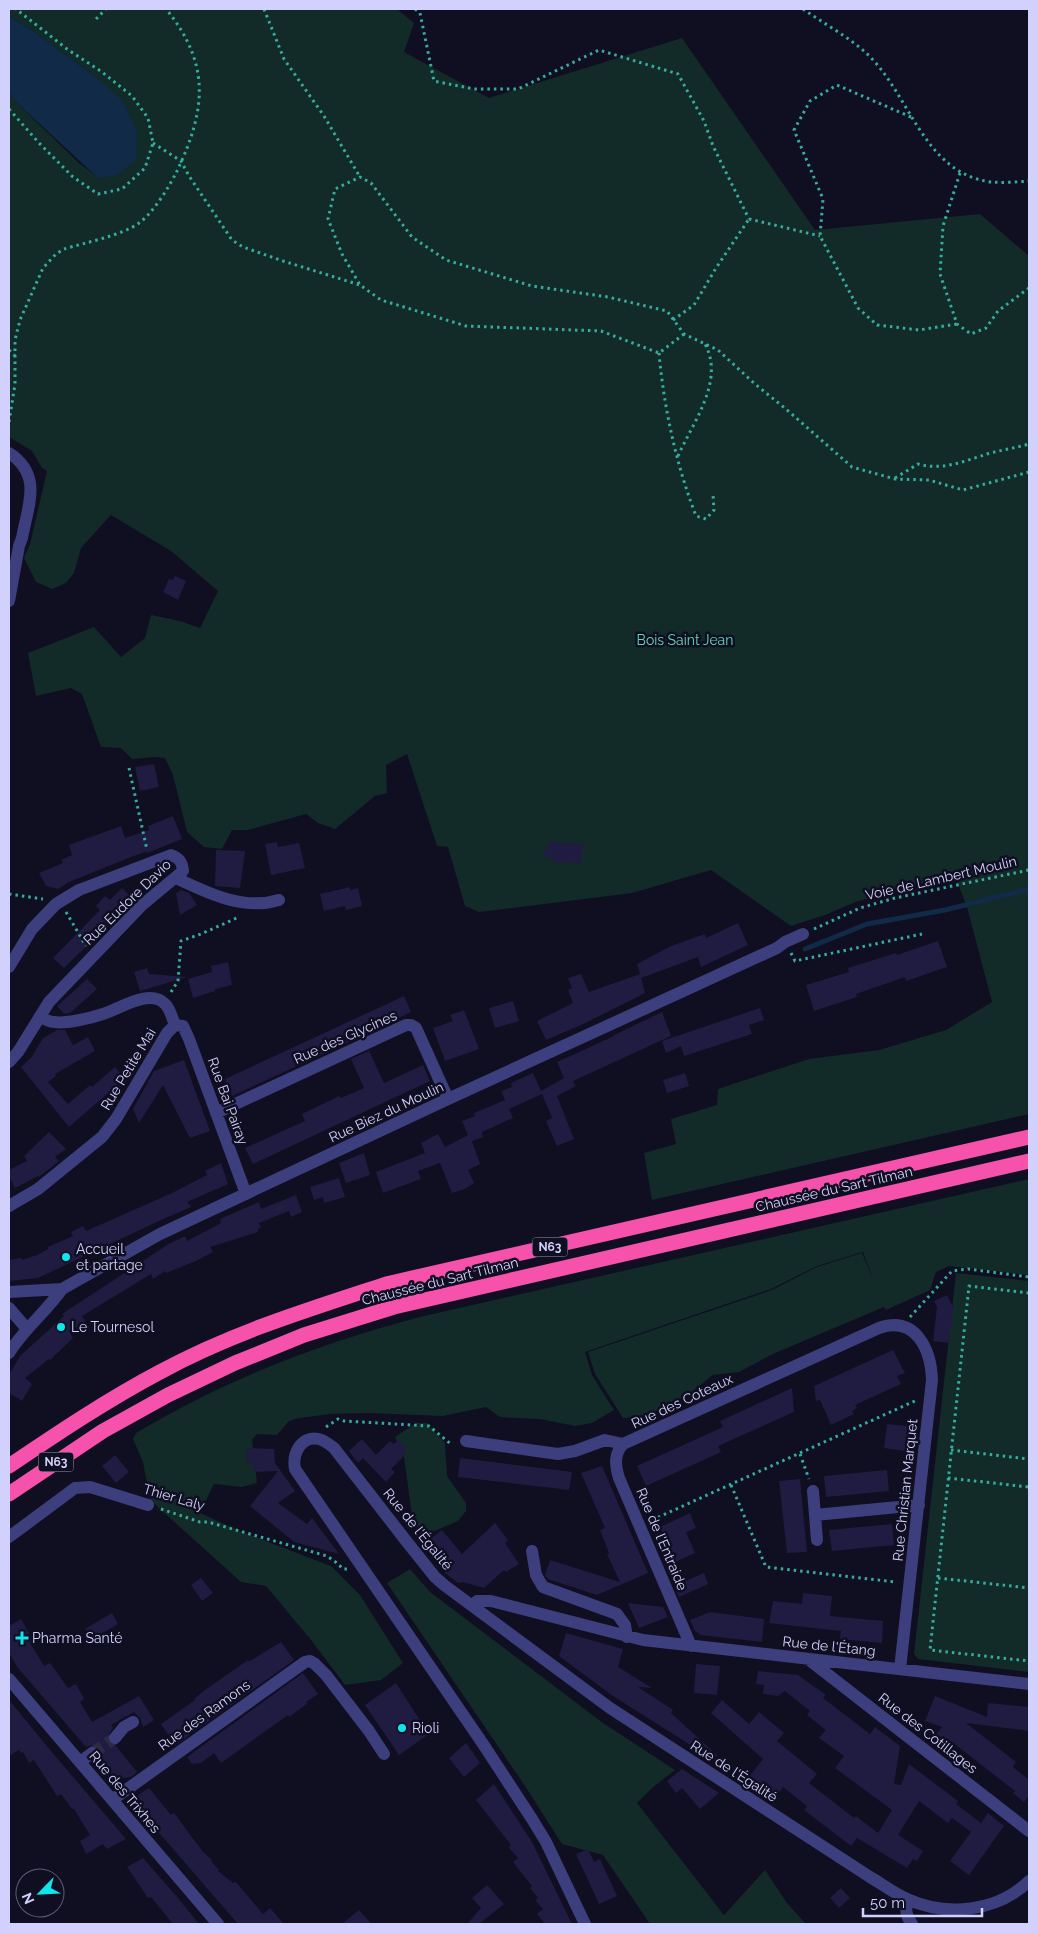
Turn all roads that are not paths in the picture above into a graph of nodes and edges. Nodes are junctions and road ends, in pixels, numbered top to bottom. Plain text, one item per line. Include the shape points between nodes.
1 (9, 453) edge
2 (9, 601) edge
3 (176, 878) junction
4 (279, 900) dead end
5 (803, 934) road end
6 (9, 966) edge
7 (40, 1016) junction
8 (175, 1024) junction
9 (9, 1062) edge
10 (448, 1099) junction
11 (216, 1113) junction
12 (1029, 1137) edge
13 (1029, 1161) edge
14 (246, 1194) junction
15 (9, 1206) edge
16 (62, 1289) junction
17 (9, 1292) edge
18 (9, 1308) edge
19 (901, 1326) joint
20 (27, 1329) junction
21 (9, 1353) edge
22 (461, 1444) road end
23 (623, 1444) junction
24 (9, 1466) edge
25 (812, 1491) road end
26 (9, 1494) edge
27 (148, 1505) road end
28 (919, 1505) junction
29 (815, 1514) junction
30 (9, 1536) edge
31 (817, 1540) dead end
32 (532, 1551) dead end
33 (474, 1606) junction
34 (627, 1637) junction
35 (691, 1646) junction
36 (808, 1659) junction
37 (900, 1669) junction
38 (9, 1679) edge
39 (1029, 1684) edge
40 (133, 1722) dead end
41 (115, 1738) tunnel mouth
42 (92, 1752) tunnel mouth
43 (384, 1754) dead end
44 (80, 1762) junction
45 (112, 1800) junction
46 (1029, 1831) edge
47 (1029, 1881) edge
48 (907, 1899) junction
49 (218, 1924) edge
50 (585, 1924) edge
51 (912, 1924) edge

1 - 2 street via 25,467 30,486
3 - 4 street via 238,902 257,904
3 - 6 street, Rue Eudore Davio via 183,871 183,863 170,855 80,890 57,903 32,929
3 - 7 street, Rue Eudore Davio via 153,894 49,1002
5 - 10 street, Rue Biez du Moulin
7 - 8 street, Rue Petite Mai via 61,1022 101,1014 140,1000 157,1000 165,1004
7 - 9 street, Rue Eudore Davio
8 - 11 street, Rue Bai Pairay via 183,1026 190,1039
8 - 15 street, Rue Petite Mai via 102,1137 38,1189
10 - 11 street, Rue des Glycines via 416,1028 411,1025 400,1027
10 - 14 street, Rue Biez du Moulin
11 - 14 street, Rue Bai Pairay
12 - 24 highway, Chaussée du Sart Tilman / N63 via 386,1284 294,1314 161,1371 90,1412
13 - 26 highway, Chaussée du Sart Tilman / N63 via 394,1307 304,1335 235,1363 103,1430
14 - 16 street, Rue Biez du Moulin via 160,1234
16 - 17 street
16 - 20 street, Rue Biez du Moulin
18 - 20 street
19 - 23 street, Rue des Coteaux via 879,1328
19 - 28 street, Rue Christian Marquet via 918,1335 927,1351 932,1372
20 - 21 street, Rue Biez du Moulin
22 - 23 street, Rue des Coteaux via 558,1454 605,1440
23 - 35 street, Rue de l'Entraide via 617,1454 616,1469
25 - 29 street
27 - 30 street, Thier Laly via 90,1487 75,1488
28 - 29 street
28 - 37 street, Rue Christian Marquet
29 - 31 street
32 - 34 street via 536,1575 543,1587 617,1614 625,1625
33 - 34 street, Rue de l'Étang via 477,1601 491,1601
33 - 48 street, Rue de l'Égalité via 610,1708
33 - 50 street, Rue de l'Égalité via 436,1577 334,1448 320,1439 312,1439 296,1450 293,1459 295,1469 532,1819
34 - 35 street, Rue de l'Étang
35 - 36 street, Rue de l'Étang
36 - 37 street, Rue de l'Étang
36 - 46 street, Rue des Cotillages
37 - 39 street, Rue de l'Étang
38 - 44 street, Rue des Trixhes
40 - 41 street
42 - 44 street
43 - 45 street, Rue des Ramons via 346,1701 310,1661
44 - 45 street, Rue des Trixhes
45 - 49 street, Rue des Trixhes
47 - 48 street, Rue de l'Égalité via 1016,1893 975,1908 944,1909
48 - 51 street via 907,1918

